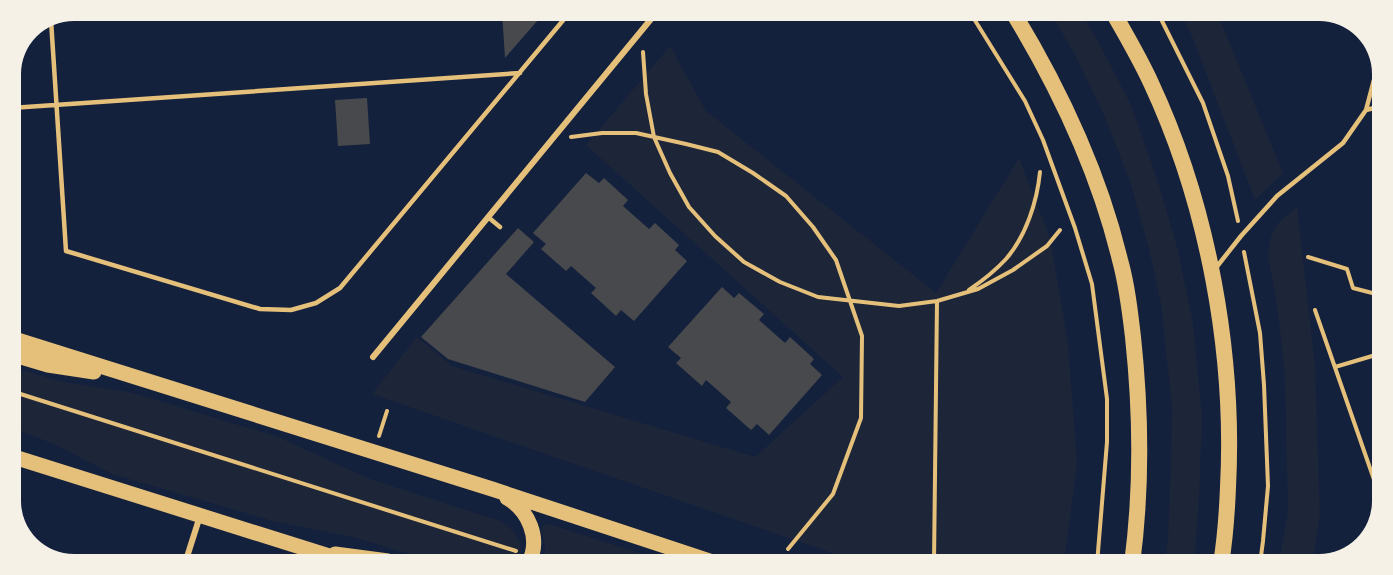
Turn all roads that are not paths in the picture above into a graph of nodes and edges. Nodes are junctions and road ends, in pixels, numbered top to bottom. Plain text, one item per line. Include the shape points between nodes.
1 (563, 21) edge
2 (649, 21) edge
3 (1018, 21) edge
4 (1118, 21) edge
5 (51, 26) edge
6 (520, 73) junction
7 (1372, 87) edge
8 (56, 105) junction
9 (21, 107) edge
10 (1372, 108) edge
11 (1366, 110) junction
12 (488, 218) junction
13 (500, 227) dead end
14 (1211, 274) junction
15 (21, 341) edge
16 (21, 357) edge
17 (373, 357) dead end
18 (148, 381) junction
19 (21, 459) edge
20 (492, 489) junction
21 (200, 516) junction
22 (312, 550) junction
23 (188, 554) edge
24 (324, 554) edge
25 (340, 554) edge
26 (531, 554) edge
27 (689, 554) edge
28 (1133, 554) edge
29 (1222, 554) edge

1 - 6 lane
2 - 12 street
3 - 28 highway via 1082,145 1121,261 1136,363 1139,432
4 - 14 highway via 1167,121 1198,213
5 - 8 lane
6 - 8 lane
6 - 8 lane via 340,288 316,303 291,310 260,309 66,250
7 - 11 lane
8 - 9 lane
10 - 11 lane
11 - 14 lane via 1343,143 1277,196
12 - 13 lane
12 - 17 street
14 - 29 highway via 1227,379 1230,451
15 - 18 main road
16 - 18 main road
18 - 20 main road
19 - 21 main road
20 - 26 main road via 526,515 534,535
20 - 27 main road
21 - 22 main road
21 - 23 street
22 - 24 main road
22 - 25 main road

